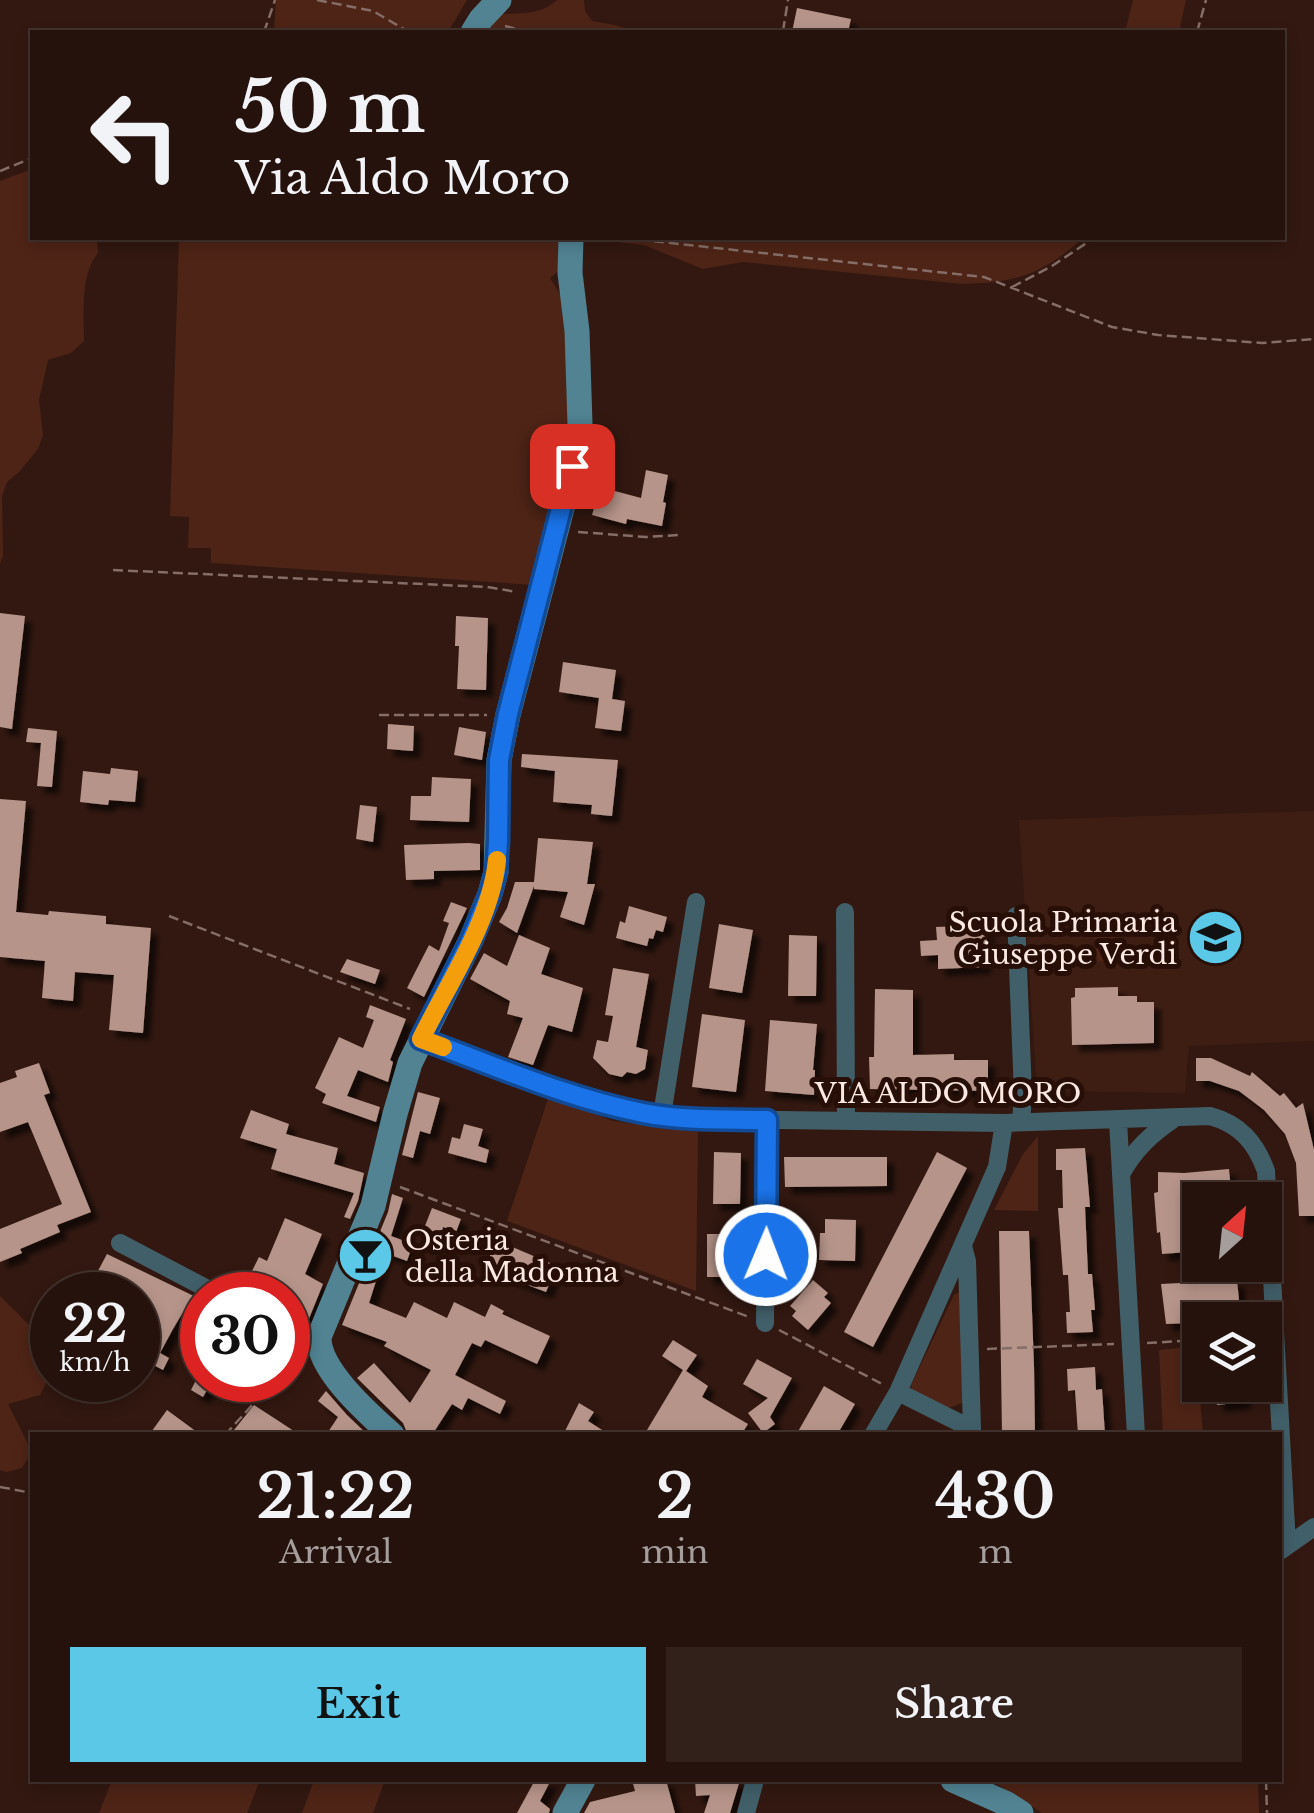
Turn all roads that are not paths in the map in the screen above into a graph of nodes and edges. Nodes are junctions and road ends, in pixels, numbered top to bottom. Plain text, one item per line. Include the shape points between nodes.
1 (500, 0) edge
2 (474, 30) edge
3 (572, 240) edge
4 (696, 902) dead end
5 (845, 912) dead end
6 (1016, 916) dead end
7 (426, 1028) junction
8 (662, 1116) junction
9 (1182, 1117) junction
10 (767, 1120) junction
11 (846, 1121) junction
12 (1118, 1121) junction
13 (1012, 1122) junction
14 (1120, 1174) junction
15 (120, 1243) dead end
16 (964, 1246) junction
17 (180, 1274) edge
18 (765, 1323) road end
19 (310, 1343) edge
20 (319, 1348) junction
21 (898, 1392) junction
22 (389, 1432) edge
23 (876, 1432) edge
24 (1136, 1432) edge
25 (1278, 1432) edge
26 (1282, 1506) edge
27 (1314, 1528) edge
28 (1284, 1548) edge
29 (582, 1782) edge
30 (755, 1782) edge
31 (964, 1782) edge
32 (565, 1813) edge
33 (746, 1813) edge
34 (1020, 1813) edge

1 - 2 street
3 - 7 street via 580,424 499,760 496,872 471,940
4 - 8 street
5 - 11 street
6 - 13 street via 1023,1095
7 - 8 street, VIA ALDO MORO via 608,1106
7 - 20 street via 410,1062 373,1206
8 - 10 street, VIA ALDO MORO
9 - 12 street, VIA ALDO MORO
9 - 14 street via 1145,1139
9 - 25 street, VIA ALDO MORO via 1210,1116 1234,1126 1260,1153 1266,1171
10 - 11 street, VIA ALDO MORO
10 - 18 street
11 - 13 street, VIA ALDO MORO
12 - 13 street, VIA ALDO MORO
12 - 14 street
13 - 16 street
14 - 24 street
15 - 17 street
16 - 21 street
16 - 21 street via 972,1430
19 - 20 street
20 - 22 street via 343,1385
21 - 23 street
26 - 28 street, VIA ALDO MORO
27 - 28 street
29 - 32 street
30 - 33 street
31 - 34 street

